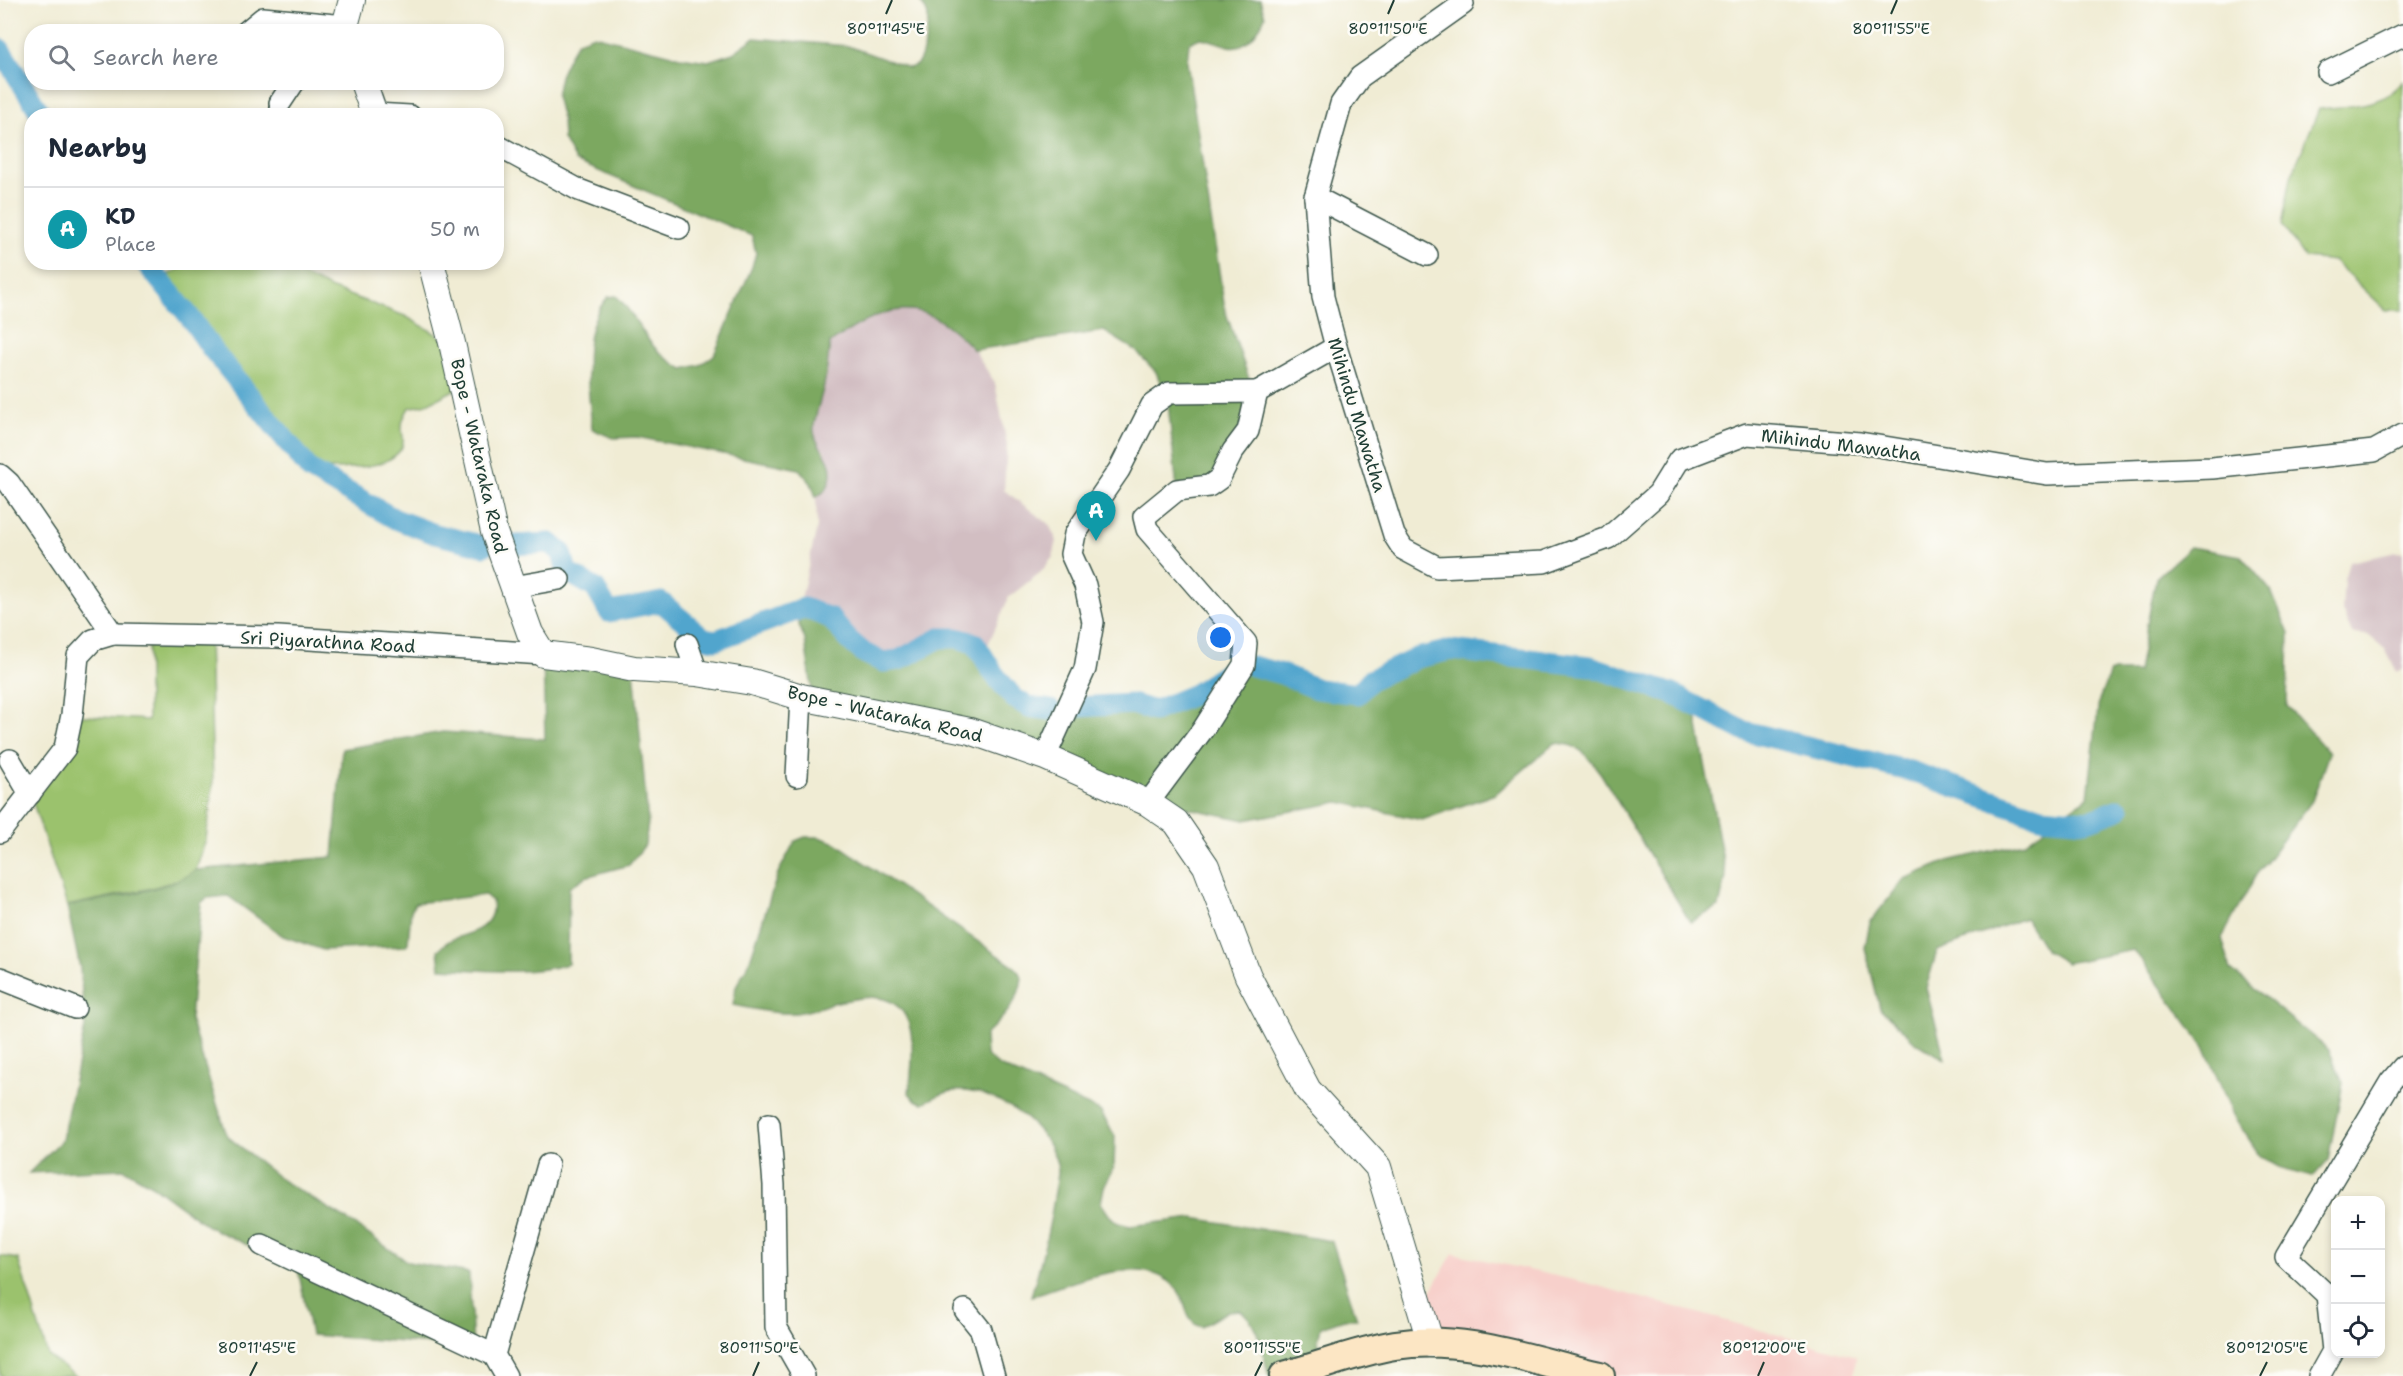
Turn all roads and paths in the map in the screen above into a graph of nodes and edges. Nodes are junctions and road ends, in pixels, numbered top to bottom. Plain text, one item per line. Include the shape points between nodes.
1 (352, 0) edge
2 (1463, 4) dead end
3 (256, 24) edge
4 (304, 24) edge
5 (346, 24) edge
6 (2403, 35) edge
7 (2328, 72) dead end
8 (289, 90) edge
9 (366, 90) edge
10 (280, 103) dead end
11 (372, 108) edge
12 (504, 149) edge
13 (1315, 197) junction
14 (679, 228) dead end
15 (1427, 255) dead end
16 (433, 270) edge
17 (1336, 347) junction
18 (1257, 392) junction
19 (2403, 435) edge
20 (0, 475) edge
21 (559, 579) dead end
22 (513, 587) junction
23 (113, 634) junction
24 (687, 644) dead end
25 (543, 654) junction
26 (697, 673) junction
27 (801, 697) junction
28 (1045, 757) junction
29 (10, 760) dead end
30 (797, 776) dead end
31 (30, 794) junction
32 (1148, 803) junction
33 (0, 832) edge
34 (0, 978) edge
35 (75, 1008) dead end
36 (2403, 1067) edge
37 (769, 1124) dead end
38 (548, 1165) dead end
39 (262, 1245) dead end
40 (964, 1310) dead end
41 (1431, 1344) junction
42 (494, 1354) junction
43 (1323, 1371) edge
44 (506, 1376) edge
45 (804, 1376) edge
46 (994, 1376) edge
47 (1284, 1376) edge
48 (1600, 1376) edge
49 (2319, 1376) edge

1 - 5 street
2 - 13 street, Mihindu Mawatha via 1360,77 1341,104
3 - 4 street via 263,18
6 - 7 street
8 - 10 street
9 - 11 street
12 - 14 street via 579,190
13 - 15 street
13 - 17 street, Mihindu Mawatha via 1323,297
16 - 22 street, Bope - Wataraka Road via 494,532
17 - 18 street
17 - 19 street, Mihindu Mawatha via 1394,535 1403,549 1437,567 1544,562 1608,538 1658,494 1679,460 1747,434 1860,443 2047,474 2212,468 2374,451
18 - 28 street via 1169,393 1152,405 1119,470 1075,534 1071,554 1085,585 1093,622 1085,669
18 - 32 street via 1248,431 1233,450 1219,479 1209,486 1177,490 1143,517 1147,529 1246,643 1244,665 1204,728
20 - 23 street
21 - 22 street
22 - 25 street, Bope - Wataraka Road via 530,633
23 - 25 street, Sri Piyarathna Road via 278,637
23 - 31 street, Sri Piyarathna Road via 93,640 78,656 65,748
24 - 26 street
25 - 26 street, Bope - Wataraka Road via 634,669
26 - 27 street, Bope - Wataraka Road via 752,682
27 - 28 street, Bope - Wataraka Road via 970,731
27 - 30 street
28 - 32 street, Bope - Wataraka Road
29 - 31 street
31 - 33 street, Sri Piyarathna Road
32 - 41 street, Bope - Wataraka Road via 1176,822 1206,866 1248,976 1308,1090 1378,1167
34 - 35 street
36 - 49 street via 2286,1257 2327,1295 2333,1351
37 - 45 street via 776,1327
38 - 42 street
39 - 42 street
40 - 46 street via 981,1330
41 - 43 main road via 1367,1351
41 - 48 main road via 1479,1346
42 - 44 street
43 - 47 main road

